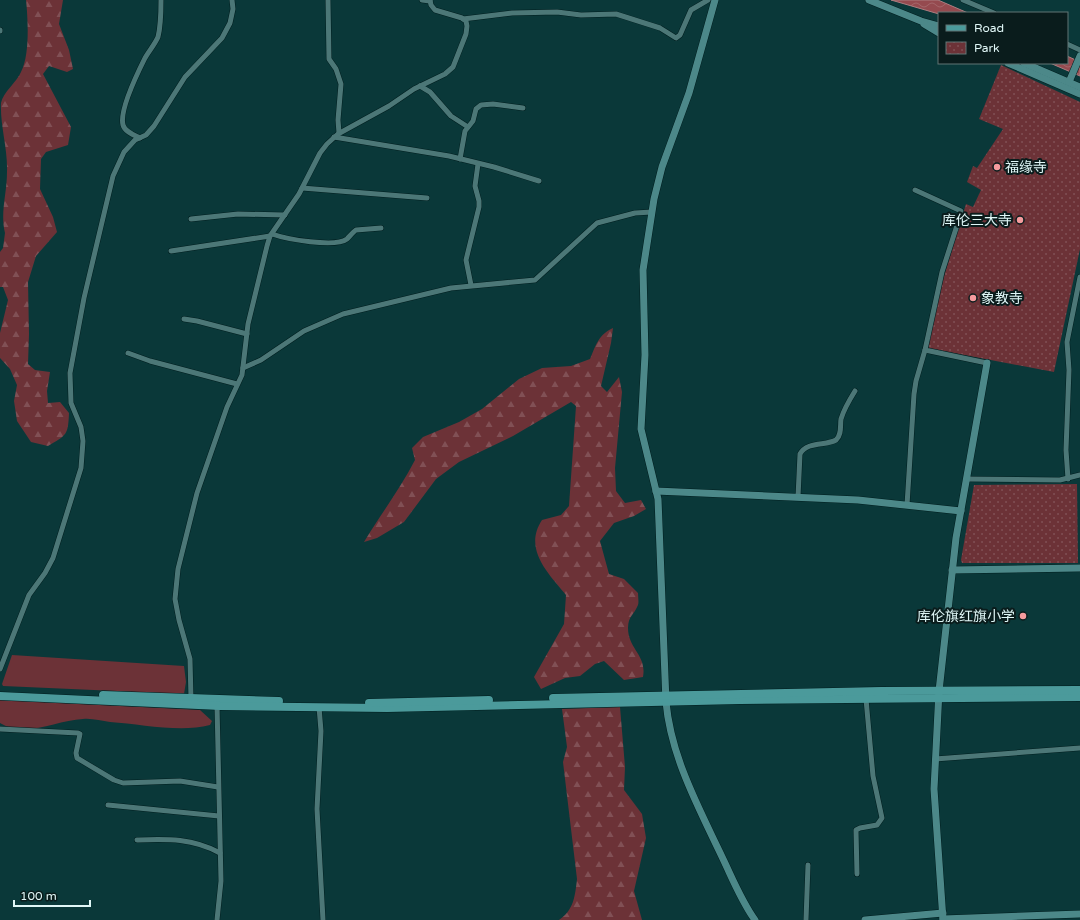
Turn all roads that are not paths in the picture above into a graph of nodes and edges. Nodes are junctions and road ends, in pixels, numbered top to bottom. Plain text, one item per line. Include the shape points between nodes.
1 (161, 0) edge
2 (232, 0) edge
3 (328, 0) edge
4 (422, 0) edge
5 (708, 0) edge
6 (715, 0) edge
7 (869, 0) edge
8 (963, 0) edge
9 (430, 1) edge
10 (992, 12) edge
11 (463, 18) junction
12 (921, 21) junction
13 (938, 26) edge
14 (938, 31) edge
15 (1068, 44) edge
16 (1080, 50) edge
17 (1080, 56) edge
18 (1010, 64) edge
19 (1026, 64) edge
20 (1069, 82) junction
21 (420, 86) junction
22 (1080, 87) edge
23 (1080, 94) edge
24 (523, 108) dead end
25 (468, 127) junction
26 (340, 133) junction
27 (334, 137) junction
28 (140, 138) junction
29 (460, 159) junction
30 (478, 164) junction
31 (539, 181) dead end
32 (302, 188) junction
33 (915, 190) dead end
34 (427, 198) dead end
35 (652, 212) junction
36 (285, 215) junction
37 (191, 219) dead end
38 (381, 228) dead end
39 (271, 235) junction
40 (171, 251) dead end
41 (1080, 276) edge
42 (471, 285) junction
43 (184, 319) dead end
44 (247, 334) junction
45 (925, 350) junction
46 (128, 353) dead end
47 (987, 363) joint
48 (243, 368) junction
49 (237, 384) junction
50 (855, 391) dead end
51 (1080, 474) edge
52 (966, 479) junction
53 (1068, 479) junction
54 (656, 491) junction
55 (798, 497) junction
56 (907, 505) junction
57 (961, 511) junction
58 (1080, 568) edge
59 (952, 570) junction
60 (0, 669) edge
61 (0, 690) edge
62 (1080, 690) edge
63 (939, 694) junction
64 (0, 696) edge
65 (1080, 697) edge
66 (191, 698) junction
67 (666, 699) junction
68 (866, 699) junction
69 (217, 705) junction
70 (319, 707) junction
71 (0, 729) edge
72 (1080, 748) edge
73 (935, 759) junction
74 (218, 787) junction
75 (108, 805) dead end
76 (219, 816) junction
77 (137, 840) dead end
78 (220, 853) junction
79 (808, 865) dead end
80 (858, 874) dead end
81 (1080, 914) edge
82 (943, 917) edge
83 (217, 920) edge
84 (323, 920) edge
85 (755, 920) edge
86 (806, 920) edge
87 (865, 920) edge

1 - 28 street via 157,38 139,71 123,118 123,126
2 - 28 street via 230,23 222,38 185,77 154,126
3 - 26 street via 329,59 341,84 338,120
4 - 9 street
5 - 11 street via 691,10 680,35 676,38 654,26 616,14 512,13
6 - 35 street via 689,93 662,167
7 - 12 street
8 - 10 street
9 - 11 street via 435,10
11 - 21 street via 467,26 453,67 445,74
12 - 13 street
12 - 14 street
15 - 16 street
17 - 20 street
18 - 23 street
19 - 20 street
20 - 22 street
21 - 25 street via 430,92 451,116
21 - 26 street
24 - 25 street via 481,105 476,109 473,121
25 - 29 street
26 - 27 street
27 - 29 street
27 - 32 street via 320,153
28 - 60 street via 124,152 113,176 75,340 70,395 81,427 81,468 53,558 29,595
29 - 30 street
30 - 31 street
30 - 42 street via 475,186 479,208 466,260
32 - 34 street
32 - 36 street
33 - 45 street via 961,211 942,272
35 - 42 street via 635,213 597,223 535,280
35 - 54 street via 643,270 645,355 641,418 643,439
36 - 37 street via 238,214
36 - 39 street
38 - 39 street via 356,230 347,239 331,242 292,240
39 - 40 street
39 - 44 street
41 - 53 street via 1067,342
42 - 48 street via 343,314 304,332 261,360
43 - 44 street
44 - 48 street
45 - 47 street
45 - 56 street via 914,394
46 - 49 street
47 - 52 street
48 - 49 street
49 - 66 street via 197,493 178,569 176,604 190,660
50 - 55 street via 842,419 839,436 835,440 802,450
51 - 53 street
52 - 53 street
52 - 57 street
54 - 55 street
54 - 67 street via 661,547
55 - 56 street
56 - 57 street
57 - 59 street
58 - 59 street
59 - 63 street
61 - 66 main road
62 - 63 main road
63 - 65 main road
63 - 67 main road
63 - 68 main road
63 - 73 street
64 - 69 main road
66 - 67 main road via 395,703
67 - 68 main road
67 - 70 main road via 440,708
67 - 85 street via 670,732 679,759 714,840
68 - 80 street via 873,776 882,818 877,825 856,830
69 - 70 main road
69 - 74 street
70 - 84 street via 321,731 317,809
71 - 74 street via 78,733 80,734 77,758 123,783 180,781
72 - 73 street
73 - 82 street via 935,802
74 - 76 street
75 - 76 street
76 - 78 street
77 - 78 street via 185,840 204,844
78 - 83 street
79 - 86 street
81 - 82 street
82 - 87 street

